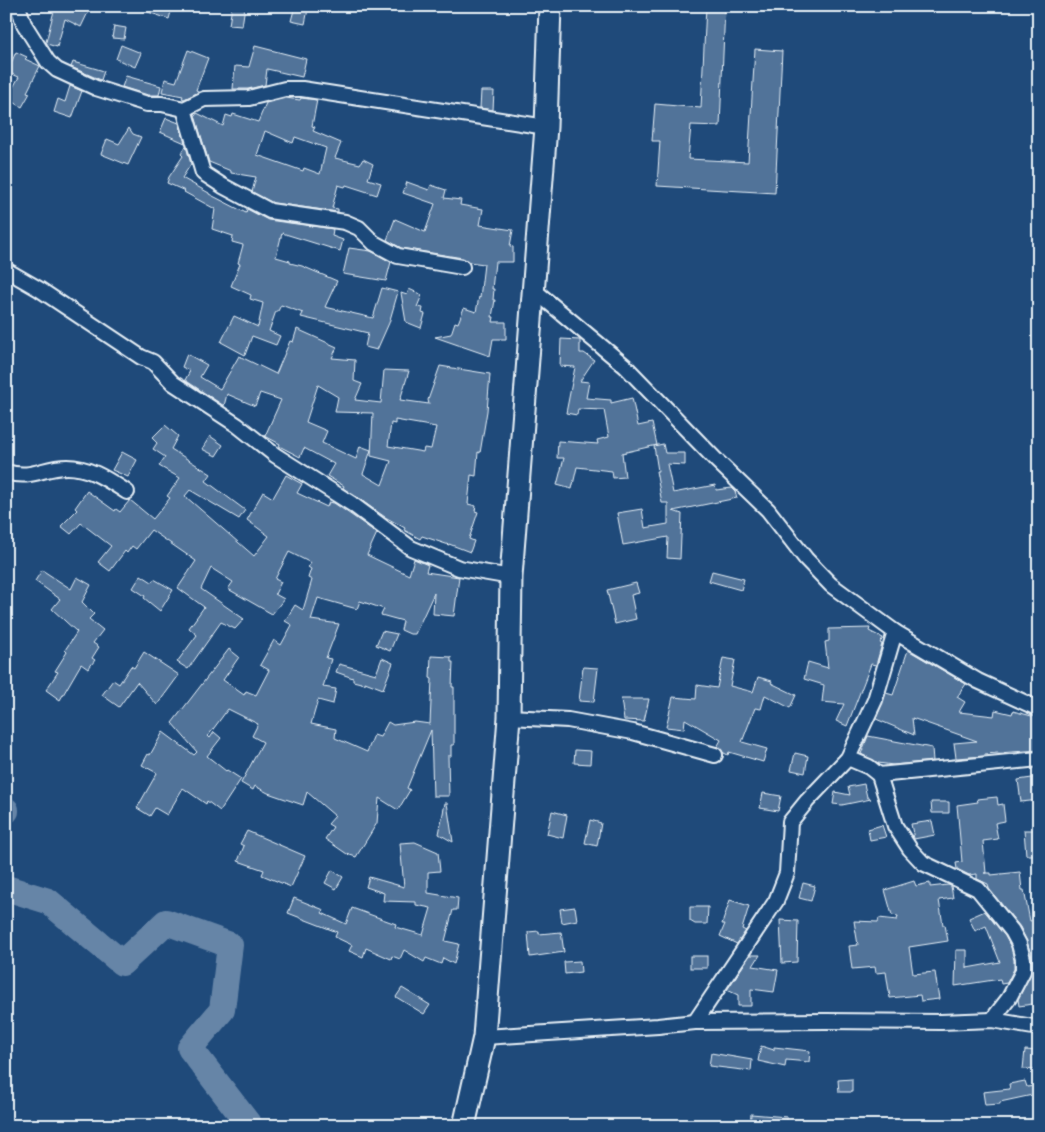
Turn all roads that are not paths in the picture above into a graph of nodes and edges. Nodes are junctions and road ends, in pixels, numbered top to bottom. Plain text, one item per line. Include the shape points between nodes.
1 (18, 6) edge
2 (550, 6) edge
3 (184, 109) junction
4 (546, 127) junction
5 (462, 266) dead end
6 (6, 270) edge
7 (534, 290) junction
8 (6, 472) edge
9 (127, 492) dead end
10 (511, 577) junction
11 (895, 632) junction
12 (1039, 709) edge
13 (509, 717) junction
14 (716, 755) dead end
15 (848, 758) junction
16 (1039, 759) edge
17 (878, 775) junction
18 (992, 1020) junction
19 (695, 1022) junction
20 (1039, 1028) edge
21 (484, 1037) junction
22 (464, 1126) edge

1 - 3 street via 24,24 48,62 58,70 96,88 139,101
2 - 4 main road
3 - 4 street via 204,99 249,98 285,89 302,89
3 - 5 street via 203,173 223,186 270,210 345,222 359,228 374,243 398,256
4 - 7 main road
6 - 10 street via 152,362 173,383 352,504 411,548 459,568
7 - 10 main road
7 - 11 street via 625,366 768,510 806,559 832,585
8 - 9 street via 24,475 54,468 78,468 99,474
10 - 13 main road
11 - 12 street via 978,682
11 - 15 street via 875,700
13 - 14 street via 568,720 632,732
13 - 21 main road
15 - 17 street via 870,767
15 - 19 street via 790,822 787,873 776,901
16 - 17 street
17 - 18 street via 894,826 910,849 923,863 978,889 1019,944 1023,971 1009,998
18 - 19 street
18 - 20 street
19 - 21 street
21 - 22 main road

